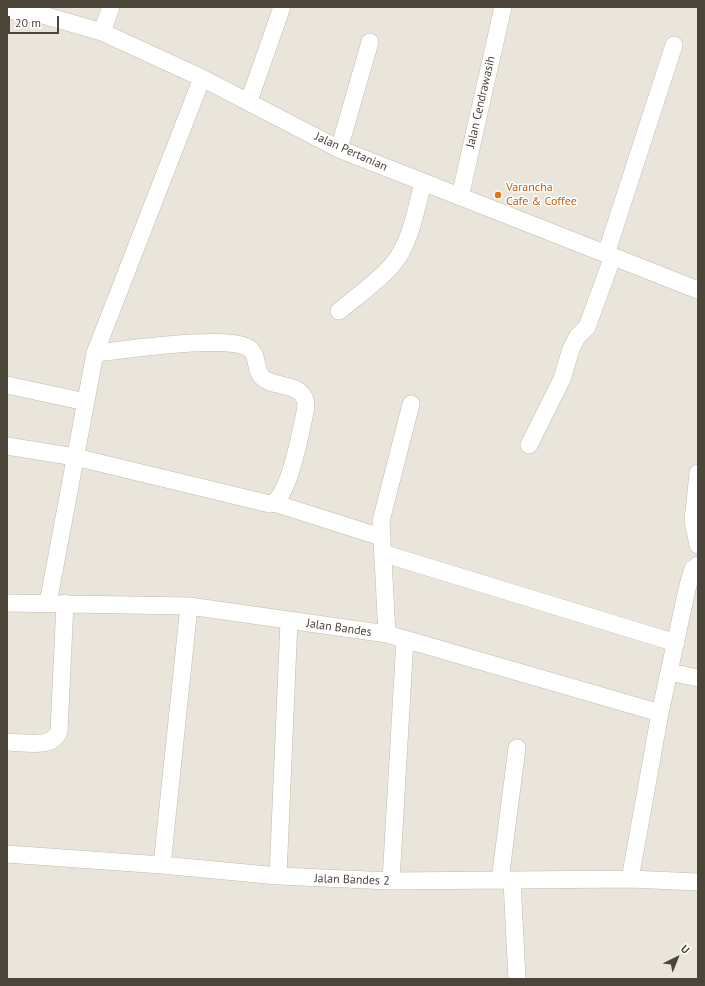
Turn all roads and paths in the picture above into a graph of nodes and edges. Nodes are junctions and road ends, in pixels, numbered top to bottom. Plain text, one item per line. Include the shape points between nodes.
1 (111, 7) edge
2 (282, 7) edge
3 (503, 7) edge
4 (7, 10) edge
5 (45, 11) edge
6 (102, 32) junction
7 (370, 42) dead end
8 (674, 45) dead end
9 (202, 78) junction
10 (249, 101) junction
11 (339, 149) junction
12 (423, 183) junction
13 (460, 197) junction
14 (610, 255) junction
15 (698, 290) edge
16 (339, 311) dead end
17 (95, 353) junction
18 (7, 385) edge
19 (86, 402) junction
20 (410, 404) dead end
21 (529, 445) dead end
22 (7, 446) edge
23 (75, 457) junction
24 (698, 473) edge
25 (274, 503) junction
26 (382, 545) junction
27 (698, 545) edge
28 (698, 565) edge
29 (48, 602) junction
30 (7, 603) edge
31 (65, 603) junction
32 (189, 606) junction
33 (289, 621) junction
34 (387, 634) junction
35 (405, 639) junction
36 (676, 643) junction
37 (669, 672) junction
38 (698, 678) edge
39 (660, 713) junction
40 (7, 742) edge
41 (517, 748) dead end
42 (7, 854) edge
43 (162, 864) junction
44 (278, 876) junction
45 (630, 879) junction
46 (506, 880) junction
47 (392, 881) junction
48 (698, 882) edge
49 (517, 979) edge

1 - 6 street
2 - 10 street
3 - 13 street, Jalan Cendrawasih
4 - 5 street, Jalan Pertanian
5 - 6 street, Jalan Pertanian
6 - 9 street, Jalan Pertanian
7 - 11 street
8 - 14 street
9 - 10 street, Jalan Pertanian
9 - 17 street
10 - 11 street, Jalan Pertanian
11 - 12 street, Jalan Pertanian
12 - 13 street, Jalan Pertanian
12 - 16 street via 412,223 403,247 393,263 377,280
13 - 14 street, Jalan Pertanian
14 - 15 street, Jalan Pertanian
14 - 21 street via 587,327 571,349 562,379
17 - 19 street
17 - 25 street via 218,342 249,348 256,358 257,370 262,378 294,388 301,392 306,400 286,487
18 - 19 street
19 - 23 street
20 - 26 street via 381,521
22 - 23 street
23 - 25 street
23 - 29 street
24 - 27 street via 693,522
25 - 26 street
26 - 34 street
26 - 36 street
28 - 36 street via 690,577
29 - 30 street, Jalan Bandes
29 - 31 street, Jalan Bandes
31 - 32 street, Jalan Bandes
31 - 40 street via 59,731 55,739 48,743
32 - 33 street, Jalan Bandes
32 - 43 street
33 - 34 street, Jalan Bandes
33 - 44 street
34 - 35 street, Jalan Bandes
35 - 39 street, Jalan Bandes
35 - 47 street
36 - 37 street
37 - 38 street
37 - 39 street
39 - 45 street
41 - 46 street
42 - 43 street, Jalan Bandes 2
43 - 44 street, Jalan Bandes 2
44 - 47 street, Jalan Bandes 2
45 - 46 street, Jalan Bandes 2
45 - 48 street, Jalan Bandes 2
46 - 47 street, Jalan Bandes 2
46 - 49 street

